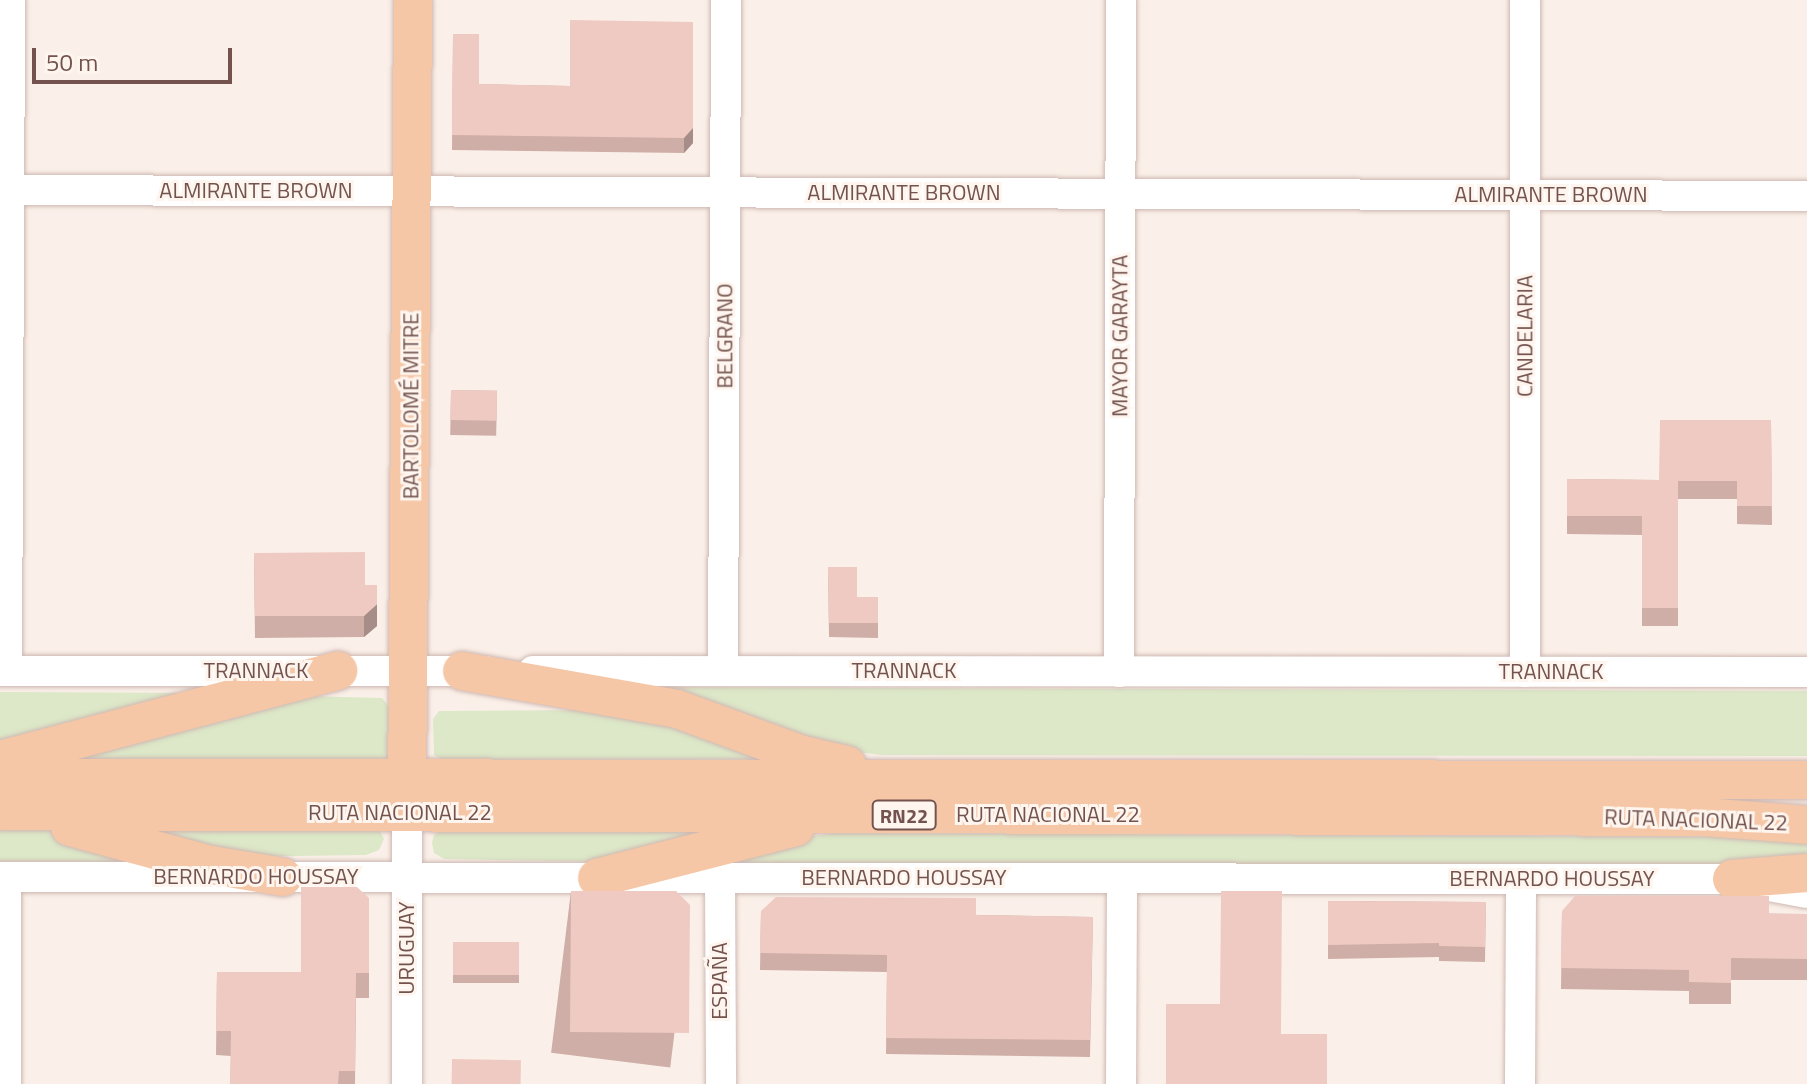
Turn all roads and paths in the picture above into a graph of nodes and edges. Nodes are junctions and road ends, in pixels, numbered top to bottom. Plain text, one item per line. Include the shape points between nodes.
1 (10, 0) edge
2 (413, 0) edge
3 (726, 0) edge
4 (1121, 0) edge
5 (1525, 0) edge
6 (5, 190) edge
7 (412, 192) junction
8 (725, 192) junction
9 (1121, 194) junction
10 (1525, 195) junction
11 (1807, 196) edge
12 (4, 671) edge
13 (338, 671) junction
14 (410, 671) junction
15 (462, 671) junction
16 (723, 671) junction
17 (1119, 672) junction
18 (1525, 672) junction
19 (1807, 672) edge
20 (0, 760) edge
21 (0, 778) edge
22 (924, 779) junction
23 (1807, 780) edge
24 (407, 795) junction
25 (0, 814) edge
26 (841, 814) junction
27 (1807, 825) edge
28 (1807, 873) edge
29 (3, 877) edge
30 (283, 877) junction
31 (407, 877) junction
32 (597, 878) junction
33 (720, 878) junction
34 (1122, 878) junction
35 (1521, 879) junction
36 (1732, 879) junction
37 (1807, 893) edge
38 (6, 1084) edge
39 (407, 1084) edge
40 (721, 1084) edge
41 (1121, 1084) edge
42 (1520, 1084) edge

1 - 6 street
2 - 7 main road, BARTOLOMÉ MITRE
3 - 8 street, BELGRANO
4 - 9 street, MAYOR GARAYTA
5 - 10 street, CANDELARIA
6 - 7 street, ALMIRANTE BROWN
6 - 12 street
7 - 8 street, ALMIRANTE BROWN
7 - 14 main road, BARTOLOMÉ MITRE
8 - 9 street, ALMIRANTE BROWN
8 - 16 street, BELGRANO
9 - 10 street, ALMIRANTE BROWN
9 - 17 street, MAYOR GARAYTA
10 - 11 street, ALMIRANTE BROWN
10 - 18 street, CANDELARIA
12 - 13 street, TRANNACK
13 - 14 street, TRANNACK
13 - 20 main road
14 - 15 street, TRANNACK
14 - 24 main road, BARTOLOMÉ MITRE
15 - 16 street, TRANNACK
15 - 22 main road via 677,709 803,755
16 - 17 street, TRANNACK
17 - 18 street, TRANNACK
18 - 19 street, TRANNACK
21 - 24 main road, RUTA NACIONAL 22 / RN22
22 - 23 main road, RUTA NACIONAL 22 / RN22
22 - 24 main road, RUTA NACIONAL 22 / RN22
24 - 25 main road, RUTA NACIONAL 22 / RN22
24 - 26 main road, RUTA NACIONAL 22 / RN22
24 - 31 street, URUGUAY
25 - 30 main road
26 - 27 main road, RUTA NACIONAL 22 / RN22 via 1704,817
26 - 32 main road
28 - 36 main road
29 - 30 street, BERNARDO HOUSSAY
29 - 38 street
30 - 31 street, BERNARDO HOUSSAY
31 - 32 street, BERNARDO HOUSSAY
31 - 39 street, URUGUAY
32 - 33 street, BERNARDO HOUSSAY
33 - 34 street, BERNARDO HOUSSAY
33 - 40 street, ESPAÑA
34 - 35 street, BERNARDO HOUSSAY
34 - 41 street
35 - 36 street, BERNARDO HOUSSAY
35 - 42 street
36 - 37 street, BERNARDO HOUSSAY

